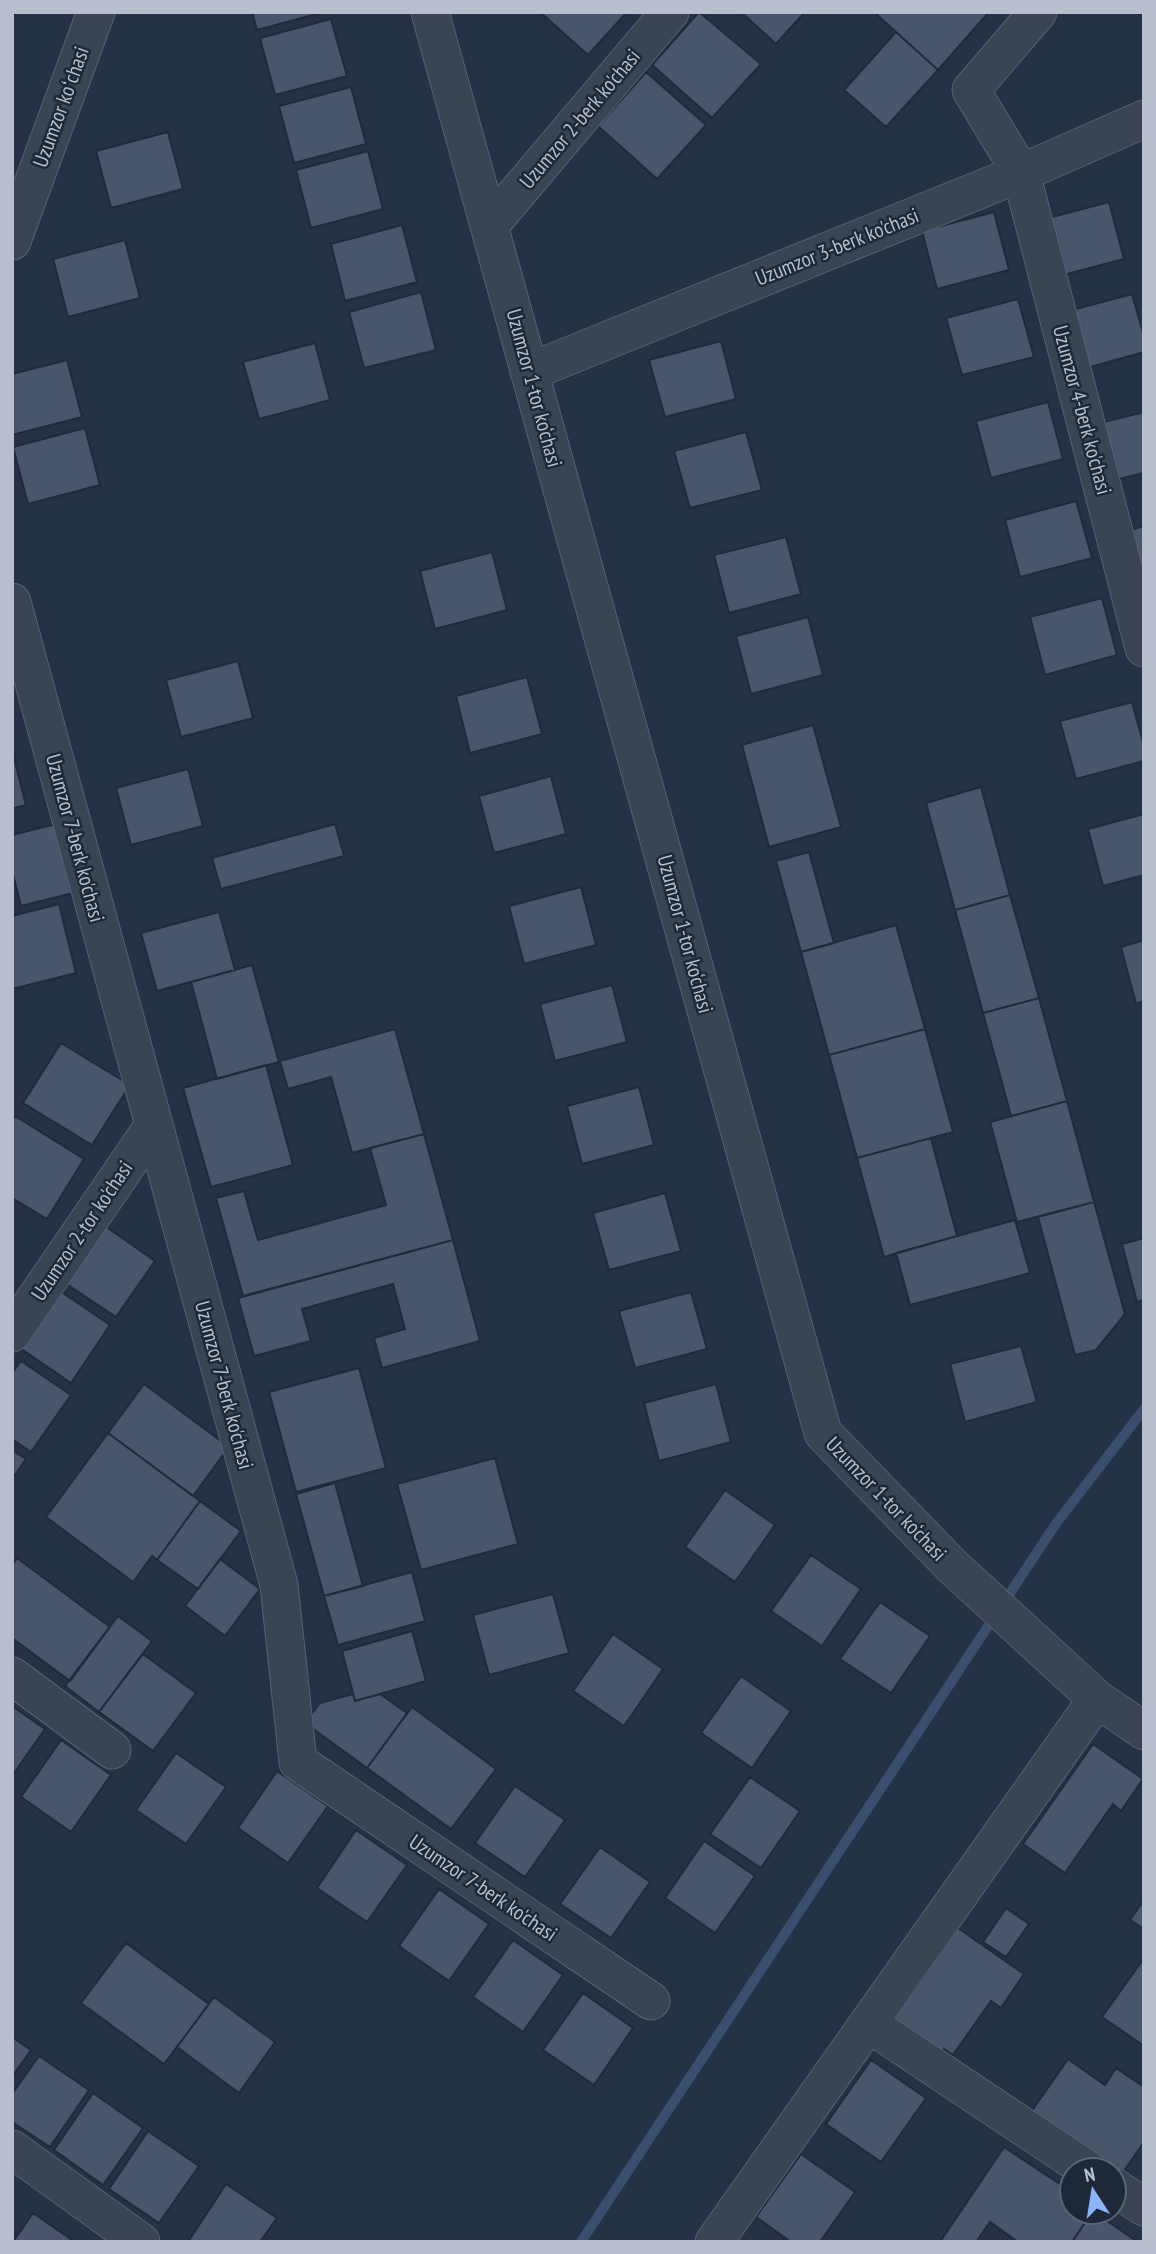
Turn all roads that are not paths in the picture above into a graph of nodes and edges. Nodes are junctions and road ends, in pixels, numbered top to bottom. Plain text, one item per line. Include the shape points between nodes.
1 (96, 12) edge
2 (430, 12) edge
3 (670, 12) edge
4 (1038, 12) edge
5 (1144, 119) edge
6 (1021, 173) junction
7 (490, 225) junction
8 (12, 241) edge
9 (529, 372) junction
10 (12, 603) edge
11 (1144, 648) edge
12 (152, 1128) junction
13 (12, 1333) edge
14 (12, 1676) edge
15 (1097, 1699) junction
16 (1144, 1731) edge
17 (112, 1750) dead end
18 (650, 2001) dead end
19 (868, 2023) junction
20 (12, 2149) edge
21 (1067, 2156) edge
22 (1128, 2197) edge
23 (1144, 2207) edge
24 (141, 2242) edge
25 (714, 2242) edge

1 - 8 street, Uzumzor koʻchasi
2 - 7 street, Uzumzor 1-tor ko‘chasi
3 - 7 street, Uzumzor 2-berk ko'chasi
4 - 6 street, Uzumzor 4-berk ko'chasi via 971,90
5 - 6 street, Uzumzor 3-berk ko'chasi
6 - 9 street, Uzumzor 3-berk ko'chasi
6 - 11 street, Uzumzor 4-berk ko'chasi
7 - 9 street, Uzumzor 1-tor ko‘chasi
9 - 15 street, Uzumzor 1-tor ko‘chasi via 823,1433 999,1610
10 - 12 street, Uzumzor 7-berk ko'chasi
12 - 13 street, Uzumzor 2-tor ko'chasi
12 - 18 street, Uzumzor 7-berk ko'chasi via 279,1585 298,1762
14 - 17 street
15 - 16 street, Uzumzor 1-tor ko‘chasi
15 - 19 street
19 - 21 street
19 - 25 street
20 - 24 street
22 - 23 street

